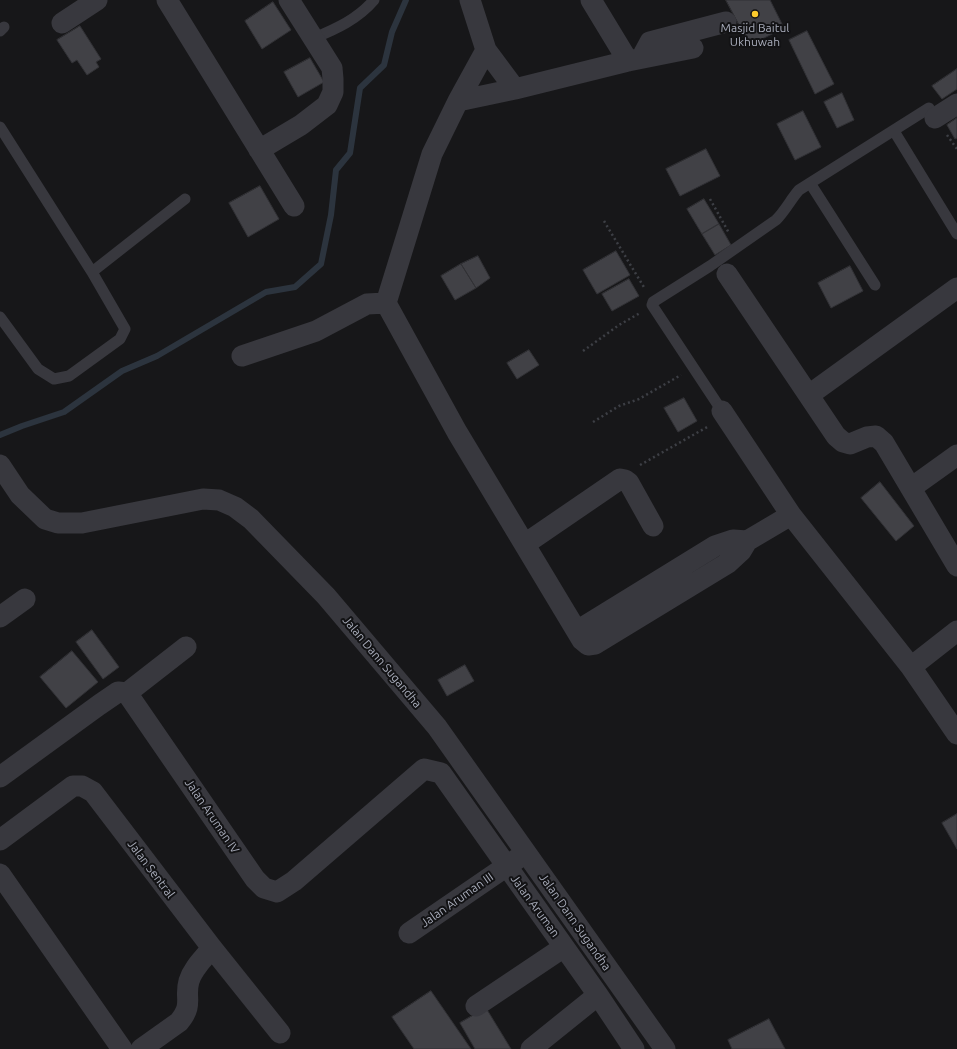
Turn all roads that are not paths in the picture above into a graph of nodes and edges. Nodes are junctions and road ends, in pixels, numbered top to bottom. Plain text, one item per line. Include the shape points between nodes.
1 (97, 0) edge
2 (167, 0) edge
3 (289, 0) edge
4 (374, 0) edge
5 (470, 0) edge
6 (591, 0) edge
7 (726, 22) dead end
8 (62, 23) dead end
9 (314, 38) junction
10 (693, 48) dead end
11 (486, 50) junction
12 (635, 59) junction
13 (515, 89) junction
14 (458, 101) junction
15 (957, 104) edge
16 (932, 113) joint
17 (0, 127) edge
18 (894, 131) junction
19 (259, 150) junction
20 (810, 183) junction
21 (184, 199) dead end
22 (294, 206) dead end
23 (957, 234) edge
24 (92, 272) junction
25 (727, 274) dead end
26 (875, 285) dead end
27 (957, 288) edge
28 (386, 303) junction
29 (0, 317) edge
30 (242, 356) dead end
31 (809, 395) junction
32 (724, 414) joint
33 (957, 456) edge
34 (2, 469) edge
35 (912, 488) junction
36 (790, 515) junction
37 (653, 526) dead end
38 (525, 544) junction
39 (957, 566) edge
40 (25, 599) dead end
41 (0, 617) edge
42 (957, 632) edge
43 (186, 647) dead end
44 (911, 667) junction
45 (127, 693) junction
46 (957, 734) edge
47 (432, 770) joint
48 (1, 776) edge
49 (0, 840) edge
50 (526, 853) junction
51 (506, 866) junction
52 (0, 874) edge
53 (409, 933) dead end
54 (564, 947) junction
55 (212, 948) junction
56 (598, 995) junction
57 (476, 1006) dead end
58 (280, 1033) dead end
59 (122, 1049) edge
60 (141, 1049) edge
61 (531, 1049) edge
62 (634, 1049) edge
63 (665, 1049) edge

1 - 8 street
2 - 19 street
3 - 9 street
4 - 9 lane via 343,26
5 - 11 street
6 - 12 street
7 - 12 street via 650,42
9 - 19 street via 332,68 333,92 327,105 301,125
10 - 12 street
11 - 13 street
11 - 14 street
12 - 13 street
13 - 14 street
14 - 28 street via 432,154
15 - 16 street
16 - 18 lane
17 - 24 lane
18 - 20 lane
18 - 23 lane
19 - 22 street
20 - 26 lane
20 - 32 lane via 799,190 776,220 652,304
21 - 24 lane
24 - 29 lane via 125,329 120,339 70,376 54,379 38,370
25 - 31 street
27 - 31 street
28 - 30 street via 366,304 316,331
28 - 38 street via 457,432
31 - 35 street via 836,436 843,442 850,444 876,436 884,443
32 - 36 street
33 - 35 street
34 - 50 street, Jalan Dann Sugandha via 30,505 45,519 58,523 82,523 203,499 219,500 235,507 251,519 326,596 417,704
35 - 39 street
36 - 38 street via 747,541 728,563 591,645 585,643 577,631
36 - 44 street
37 - 38 street via 629,483 620,479
40 - 41 street
42 - 44 street
43 - 45 street
44 - 46 street
45 - 47 street, Jalan Aruman IV via 255,879 264,888 277,892 294,881 416,775 424,769
45 - 48 street via 118,692
47 - 51 street, Jalan Aruman via 441,773
49 - 55 street, Jalan Sentral via 73,786 82,786 93,792
50 - 51 street, Jalan Aruman III
50 - 63 street, Jalan Dann Sugandha
51 - 53 street, Jalan Aruman III
51 - 54 street, Jalan Aruman
52 - 59 street
54 - 56 street, Jalan Aruman
54 - 57 street
55 - 58 street, Jalan Sentral
55 - 60 street via 190,978 188,1004 183,1017 175,1026
56 - 61 street
56 - 62 street, Jalan Aruman

